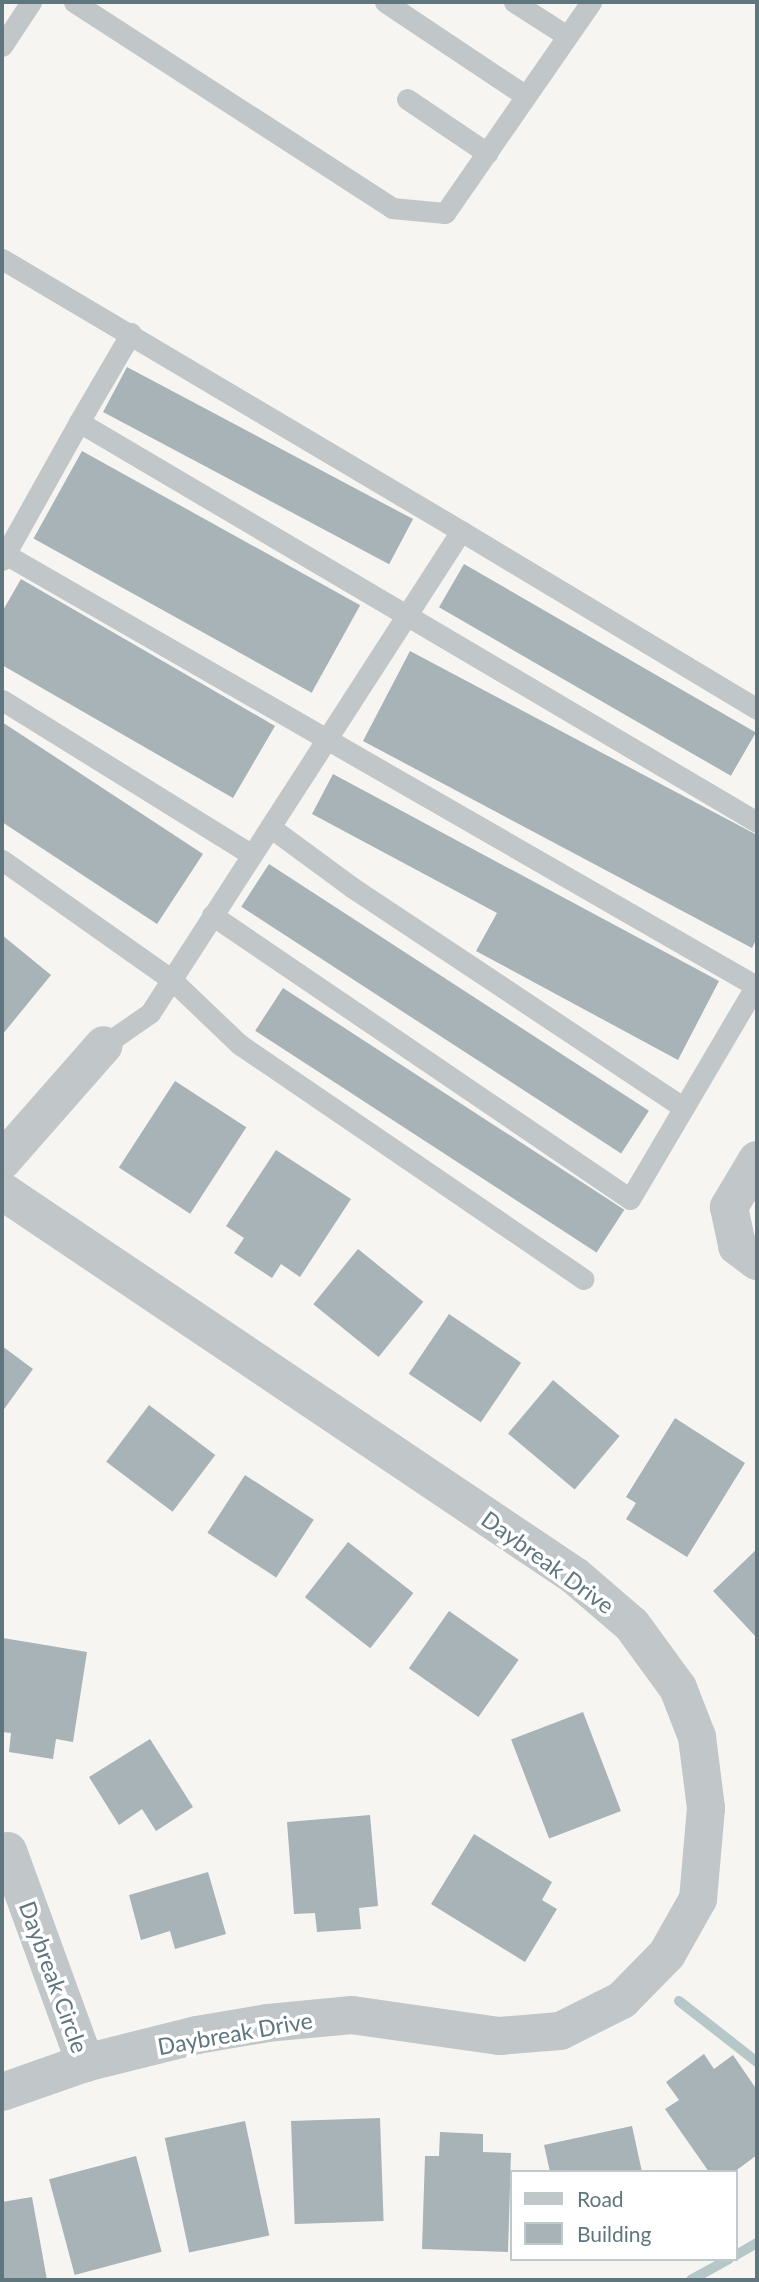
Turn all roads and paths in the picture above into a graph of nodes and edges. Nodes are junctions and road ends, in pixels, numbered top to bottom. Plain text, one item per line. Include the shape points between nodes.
1 (31, 2) edge
2 (385, 2) edge
3 (514, 2) edge
4 (591, 2) edge
5 (82, 4) edge
6 (567, 36) junction
7 (2, 46) edge
8 (526, 96) junction
9 (407, 99) dead end
10 (486, 153) junction
11 (2, 259) edge
12 (131, 333) junction
13 (79, 422) junction
14 (461, 531) junction
15 (3, 557) edge
16 (408, 616) junction
17 (2, 701) edge
18 (757, 709) edge
19 (325, 743) junction
20 (757, 822) edge
21 (270, 827) junction
22 (252, 855) junction
23 (2, 860) edge
24 (212, 915) junction
25 (172, 979) junction
26 (756, 985) edge
27 (104, 1045) joint
28 (684, 1108) junction
29 (757, 1160) edge
30 (2, 1161) edge
31 (2, 1191) edge
32 (757, 1261) edge
33 (584, 1279) dead end
34 (8, 1851) dead end
35 (85, 2063) junction
36 (2, 2092) edge

1 - 7 lane
2 - 8 lane
3 - 6 lane
4 - 6 lane
5 - 10 lane via 392,208 445,213
6 - 8 lane
8 - 10 lane
9 - 10 lane
11 - 12 lane
12 - 13 lane
12 - 14 lane
13 - 15 lane
13 - 16 lane
14 - 16 lane
14 - 18 lane
15 - 19 lane
16 - 19 lane
16 - 20 lane
17 - 22 lane
19 - 21 lane
19 - 26 lane
21 - 22 lane
21 - 28 lane via 353,888
22 - 24 lane
23 - 25 lane
24 - 25 lane
24 - 28 lane via 630,1199
25 - 27 lane via 149,1013
25 - 33 lane via 239,1044
26 - 28 lane
27 - 30 street
29 - 32 street via 729,1207 737,1246
31 - 35 street, Daybreak Drive via 575,1576 632,1625 678,1688 697,1737 706,1808 698,1899 667,1954 622,2000 560,2031 499,2036 352,2015 197,2035
34 - 35 street, Daybreak Circle
35 - 36 street, Daybreak Drive

